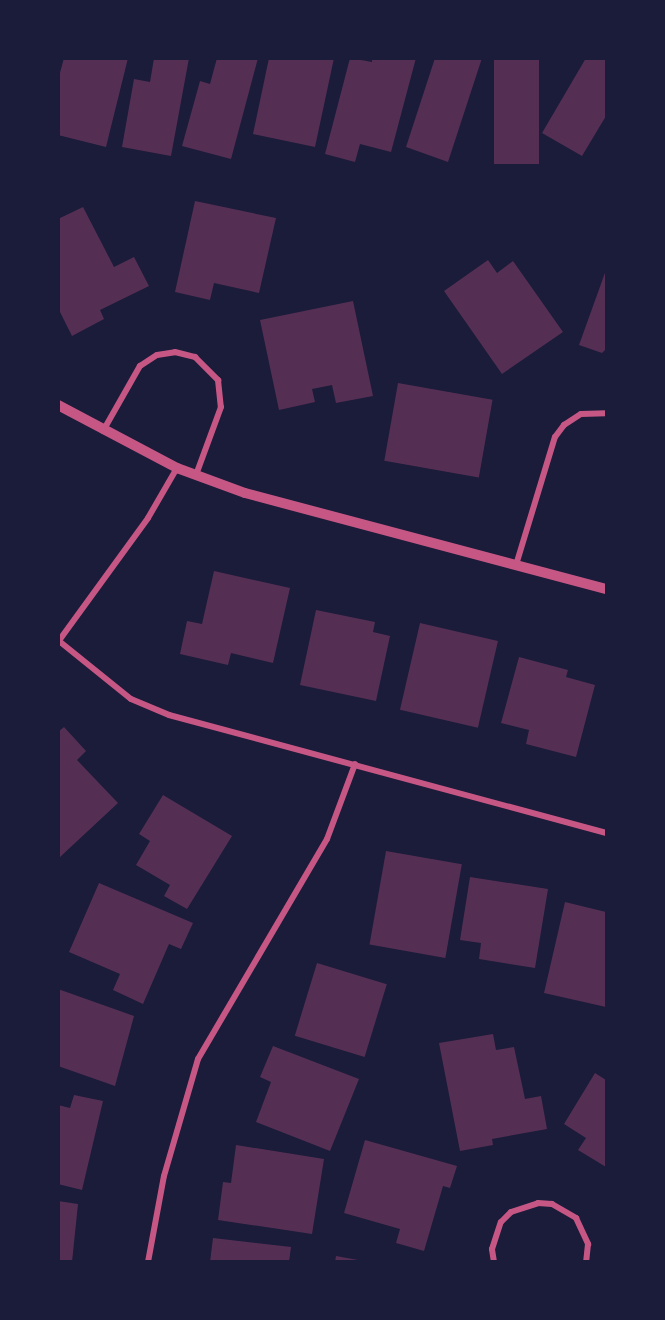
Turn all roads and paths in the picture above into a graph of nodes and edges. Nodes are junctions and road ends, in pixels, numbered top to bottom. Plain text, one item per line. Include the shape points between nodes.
1 (58, 405) edge
2 (606, 414) edge
3 (103, 432) junction
4 (177, 468) junction
5 (196, 475) junction
6 (516, 565) junction
7 (606, 589) edge
8 (59, 641) edge
9 (355, 764) junction
10 (606, 833) edge
11 (148, 1262) edge
12 (494, 1262) edge
13 (586, 1262) edge

1 - 3 street
2 - 6 street via 581,414 564,425 555,437
3 - 4 street
3 - 5 street via 140,366 157,355 175,352 195,357 218,381 221,407
4 - 5 street
4 - 8 street via 148,518
5 - 6 street via 244,493
6 - 7 street
8 - 9 street via 131,699 170,715
9 - 10 street
9 - 11 street via 327,839 198,1059 164,1176
12 - 13 street via 492,1249 501,1222 511,1212 538,1203 552,1204 576,1218 588,1244

